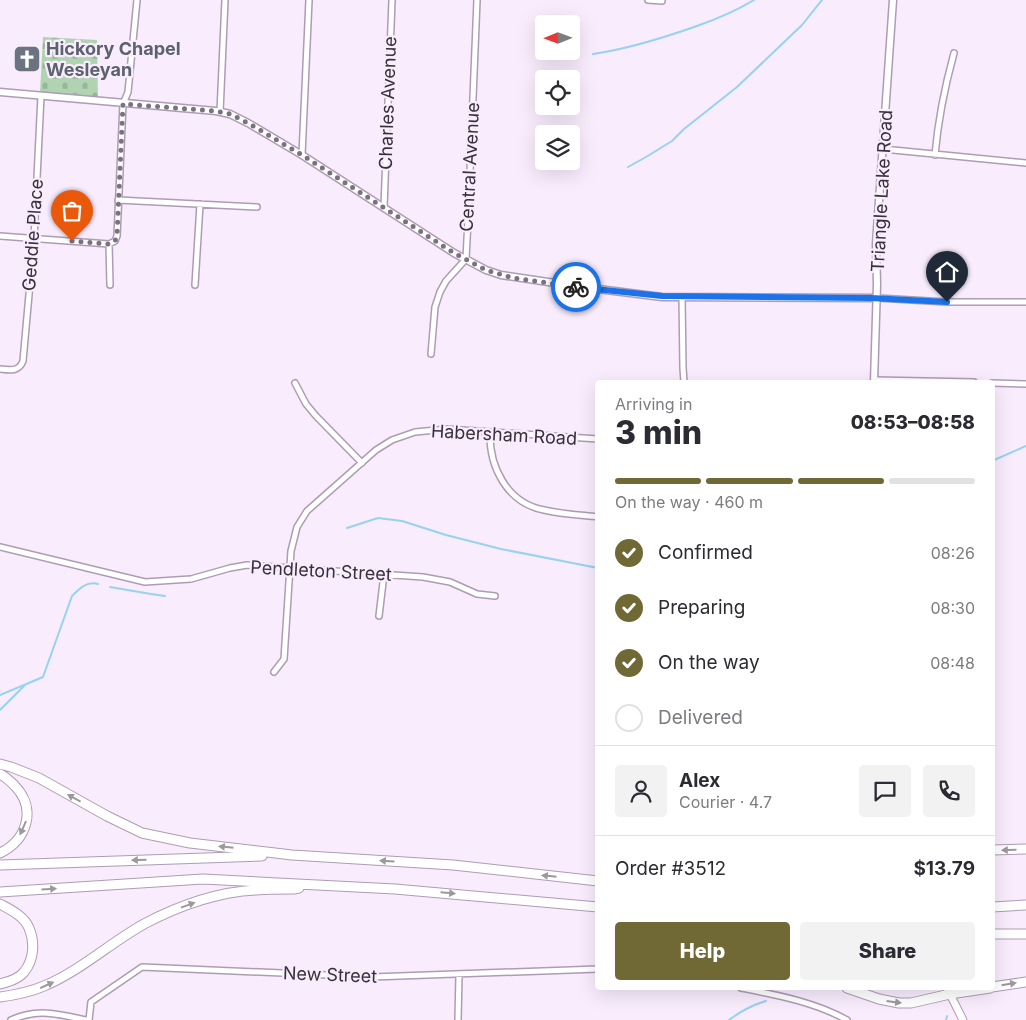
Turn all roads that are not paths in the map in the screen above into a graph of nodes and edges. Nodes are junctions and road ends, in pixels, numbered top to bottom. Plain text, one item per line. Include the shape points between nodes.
1 (137, 0) edge
2 (225, 0) edge
3 (308, 0) edge
4 (392, 0) edge
5 (477, 0) edge
6 (648, 0) edge
7 (893, 0) edge
8 (662, 1) edge
9 (954, 53) dead end
10 (0, 92) edge
11 (42, 96) junction
12 (123, 104) junction
13 (220, 112) junction
14 (883, 149) junction
15 (935, 154) junction
16 (302, 155) junction
17 (1026, 163) edge
18 (118, 200) junction
19 (200, 204) junction
20 (257, 207) dead end
21 (384, 207) junction
22 (0, 236) edge
23 (34, 239) junction
24 (109, 244) junction
25 (466, 259) junction
26 (110, 285) dead end
27 (195, 285) dead end
28 (682, 297) junction
29 (876, 298) junction
30 (1026, 302) edge
31 (431, 354) dead end
32 (0, 369) edge
33 (684, 380) edge
34 (874, 380) edge
35 (295, 383) dead end
36 (995, 383) edge
37 (1026, 384) edge
38 (490, 432) junction
39 (595, 439) edge
40 (362, 463) junction
41 (595, 518) edge
42 (0, 547) edge
43 (290, 568) junction
44 (384, 574) junction
45 (495, 596) dead end
46 (379, 616) dead end
47 (274, 672) dead end
48 (0, 764) edge
49 (0, 774) edge
50 (1026, 849) edge
51 (995, 850) edge
52 (0, 853) edge
53 (292, 854) junction
54 (0, 865) edge
55 (595, 881) edge
56 (312, 884) junction
57 (0, 892) edge
58 (0, 904) edge
59 (1026, 905) edge
60 (581, 906) junction
61 (595, 907) edge
62 (995, 907) edge
63 (595, 911) edge
64 (995, 911) edge
65 (1026, 911) edge
66 (995, 934) edge
67 (1026, 934) edge
68 (595, 969) edge
69 (459, 975) junction
70 (1026, 982) edge
71 (0, 984) edge
72 (995, 986) edge
73 (751, 990) edge
74 (853, 990) edge
75 (949, 991) edge
76 (0, 997) edge
77 (11, 1020) edge
78 (88, 1020) edge
79 (458, 1020) edge
80 (847, 1020) edge
81 (963, 1020) edge

1 - 12 street via 128,92
2 - 13 street
3 - 16 street
4 - 21 street, Charles Avenue
5 - 25 street, Central Avenue
6 - 8 street
7 - 14 street, Triangle Lake Road
9 - 15 street
10 - 11 street
11 - 12 street
11 - 23 street, Geddie Place
12 - 13 street
12 - 18 street
13 - 16 street via 248,123
14 - 15 street
14 - 29 street, Triangle Lake Road via 876,244
15 - 17 street
16 - 21 street
18 - 19 street
18 - 24 street via 117,236
19 - 20 street
19 - 27 street
21 - 25 street
22 - 23 street
23 - 24 street
23 - 32 street, Geddie Place via 23,361 14,370
24 - 26 street
25 - 28 street via 486,270 513,278
25 - 31 street via 440,292 435,307
28 - 29 street
28 - 33 street
29 - 30 street
29 - 34 street, Triangle Lake Road
35 - 40 street via 316,416
36 - 37 street
38 - 39 street, Habersham Road
38 - 40 street, Habersham Road via 447,428 415,432 392,440
38 - 41 street via 495,468 515,496 543,510
40 - 43 street, Habersham Road via 306,511 297,527
42 - 43 street, Pendleton Street via 146,582 191,579 247,566
43 - 44 street, Pendleton Street
43 - 47 street, Habersham Road via 284,659
44 - 45 street, Pendleton Street via 450,582 477,594
44 - 46 street
53 -> 48 highway via 190,843 142,833 39,778
49 -> 52 highway via 21,793 28,808 26,824 19,838
50 -> 51 highway
53 -> 54 highway
55 -> 53 highway via 453,865
57 -> 56 highway via 203,880
56 -> 60 highway
76 -> 56 highway via 45,986 144,925 183,906 234,893 294,889
58 - 71 highway via 16,913 29,927 34,945 31,961 23,973
59 - 62 highway
60 - 61 highway
60 - 63 highway
64 - 65 highway
66 - 67 highway
68 - 69 street, New Street
69 - 78 street, New Street via 372,977 142,967 91,1002
69 - 79 street
72 -> 70 highway
73 - 80 street via 812,1004
74 -> 75 highway via 899,1003 911,1003
75 - 81 main road
77 - 78 street via 28,1014

